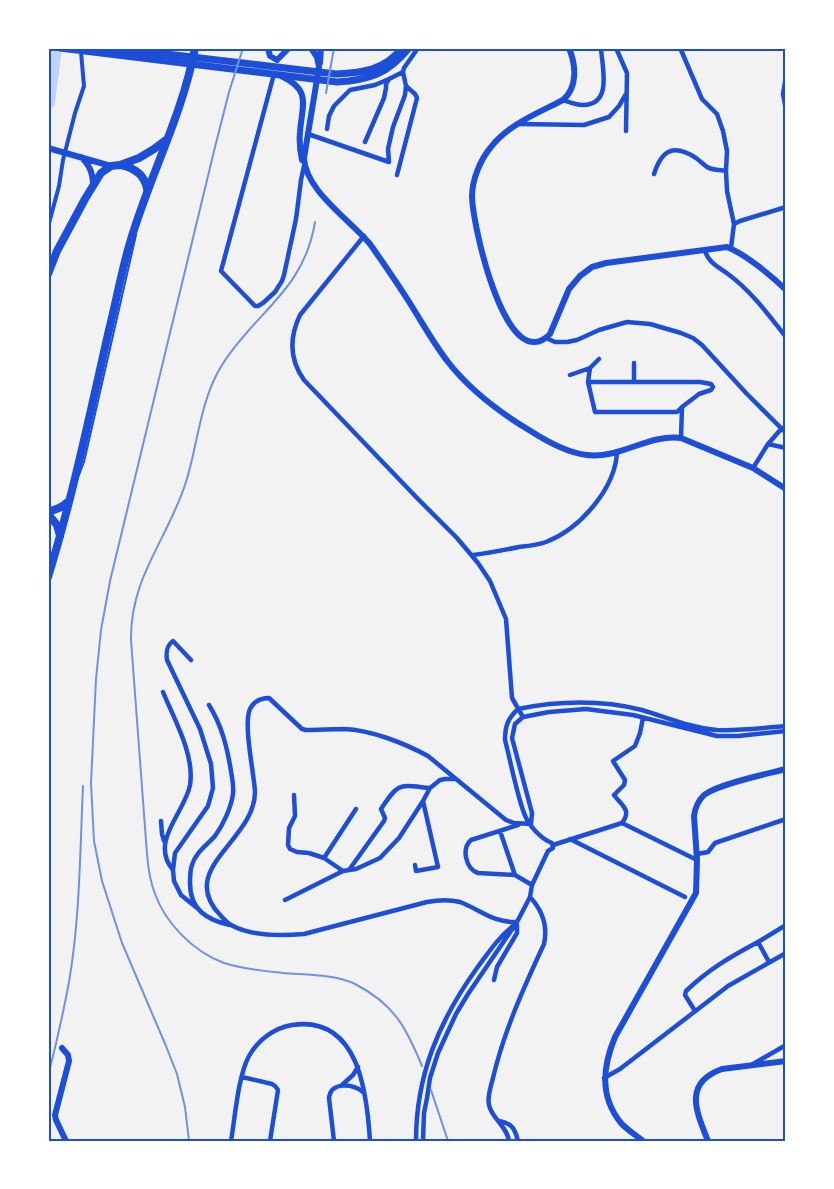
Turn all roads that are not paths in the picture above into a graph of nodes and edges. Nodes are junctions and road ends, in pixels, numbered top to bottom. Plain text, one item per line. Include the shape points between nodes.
1 (60, 48) edge
2 (81, 48) edge
3 (115, 48) edge
4 (195, 48) edge
5 (268, 48) edge
6 (279, 48) edge
7 (289, 48) edge
8 (311, 48) edge
9 (402, 48) edge
10 (409, 48) edge
11 (418, 48) edge
12 (569, 48) edge
13 (601, 48) edge
14 (616, 48) edge
15 (682, 48) edge
16 (321, 49) edge
17 (277, 60) junction
18 (319, 67) junction
19 (403, 72) junction
20 (374, 73) junction
21 (786, 76) edge
22 (276, 78) junction
23 (389, 79) junction
24 (405, 86) junction
25 (626, 94) junction
26 (563, 100) junction
27 (786, 110) edge
28 (517, 124) junction
29 (327, 129) dead end
30 (626, 130) dead end
31 (309, 134) junction
32 (167, 139) junction
33 (365, 142) dead end
34 (48, 147) edge
35 (81, 156) junction
36 (111, 165) junction
37 (120, 165) junction
38 (304, 166) junction
39 (726, 171) junction
40 (654, 174) dead end
41 (397, 175) dead end
42 (93, 186) junction
43 (147, 191) junction
44 (786, 207) edge
45 (734, 224) junction
46 (48, 226) edge
47 (364, 236) junction
48 (731, 248) junction
49 (705, 250) junction
50 (48, 274) edge
51 (786, 290) edge
52 (786, 337) edge
53 (546, 338) junction
54 (599, 359) dead end
55 (634, 363) dead end
56 (590, 368) junction
57 (570, 375) dead end
58 (588, 382) junction
59 (634, 382) junction
60 (682, 407) junction
61 (784, 431) edge
62 (681, 438) junction
63 (768, 444) junction
64 (786, 447) edge
65 (617, 451) junction
66 (753, 468) junction
67 (786, 489) edge
68 (70, 500) junction
69 (48, 513) edge
70 (60, 537) junction
71 (473, 555) junction
72 (48, 577) edge
73 (191, 660) dead end
74 (163, 692) dead end
75 (209, 705) dead end
76 (518, 709) junction
77 (523, 717) junction
78 (643, 718) junction
79 (786, 726) edge
80 (786, 731) edge
81 (786, 769) edge
82 (457, 780) junction
83 (430, 788) junction
84 (294, 795) dead end
85 (423, 801) junction
86 (356, 808) dead end
87 (786, 819) edge
88 (161, 821) dead end
89 (622, 823) junction
90 (521, 824) junction
91 (531, 824) junction
92 (500, 831) junction
93 (570, 839) junction
94 (164, 842) junction
95 (545, 846) junction
96 (697, 857) junction
97 (324, 858) junction
98 (415, 865) dead end
99 (173, 870) junction
100 (349, 870) junction
101 (343, 871) junction
102 (515, 875) junction
103 (532, 885) junction
104 (530, 897) junction
105 (685, 897) dead end
106 (285, 900) dead end
107 (197, 908) junction
108 (517, 922) junction
109 (230, 925) junction
110 (786, 925) edge
111 (758, 942) junction
112 (786, 953) edge
113 (770, 962) junction
114 (494, 980) dead end
115 (695, 1011) junction
116 (786, 1045) edge
117 (62, 1048) dead end
118 (786, 1061) edge
119 (753, 1064) junction
120 (358, 1067) junction
121 (242, 1077) junction
122 (604, 1078) junction
123 (340, 1086) junction
124 (365, 1093) junction
125 (498, 1121) junction
126 (632, 1132) junction
127 (66, 1141) edge
128 (231, 1141) edge
129 (270, 1141) edge
130 (334, 1141) edge
131 (370, 1141) edge
132 (417, 1141) edge
133 (423, 1141) edge
134 (509, 1141) edge
135 (518, 1141) edge
136 (630, 1141) edge
137 (643, 1141) edge
138 (708, 1141) edge

1 - 22 main road
2 - 46 street via 84,86
3 - 20 main road via 336,74
4 - 32 main road via 189,78
5 - 17 street via 270,56
6 - 17 street
7 - 17 street
8 - 18 street
9 - 20 main road
10 - 20 main road via 395,64
11 - 19 street
12 - 26 street via 574,64 573,82
13 - 26 street via 604,70 600,97 582,105
14 - 25 street via 627,73
15 - 39 street via 702,99 717,114 727,151
16 - 18 street
17 - 22 street
18 - 31 street
19 - 23 street
19 - 24 street
20 - 22 main road via 337,82
21 - 27 street
22 - 38 street via 294,83 303,96 300,147
22 - 38 street via 221,271 255,306 275,292 282,281
23 - 29 street via 350,90 334,106
23 - 33 street
24 - 31 street via 388,149 389,162
24 - 41 street via 417,98
25 - 28 street via 609,117 584,125
25 - 30 street
26 - 28 street
28 - 53 street via 483,157 473,204 482,253 505,315 524,339 534,342
31 - 38 street
32 - 37 main road via 148,153
32 - 43 main road
34 - 35 street
35 - 36 street
35 - 42 street via 93,175
36 - 37 main road
36 - 42 main road
37 - 43 main road via 138,172
38 - 47 street via 323,196
39 - 40 street via 709,168 691,155 674,150 664,154
39 - 45 street
42 - 50 main road
43 - 68 main road via 128,248
44 - 45 street
45 - 48 street
47 - 65 street via 442,354 490,404 536,435 567,450 591,456
47 - 71 street via 300,315 291,351 296,366 304,380
48 - 49 street
48 - 51 street
49 - 52 street via 708,260 752,295
49 - 53 street via 592,267 570,289
53 - 61 street via 567,342 627,322 681,333 702,345
54 - 56 street
55 - 59 street
56 - 57 street
56 - 58 street
58 - 59 street
58 - 60 street via 595,412 677,412
59 - 60 street via 711,384 711,390
60 - 62 street
61 - 63 street
62 - 65 street via 650,440
62 - 66 street
63 - 64 street
63 - 66 street
65 - 71 street via 617,462 607,486 573,526 558,537
66 - 67 street
68 - 69 main road
68 - 70 main road
69 - 70 main road
70 - 72 main road
71 - 76 street via 490,581 506,619 512,698
73 - 99 street via 173,641 168,645 167,660 200,729 211,764 213,788 208,806 175,853
74 - 94 street via 191,767 185,801
75 - 107 street via 223,734 233,794 216,834 192,865 190,890
76 - 77 street
76 - 79 street via 586,703 639,710 717,730
76 - 91 street via 507,723 505,740 525,815
77 - 78 street via 586,709
77 - 91 street via 515,724 512,738 532,813
78 - 80 street via 717,736
78 - 89 street via 635,746 613,761 625,780 614,795 627,812
81 - 96 street via 716,789 702,797 694,816
82 - 83 street via 445,778
82 - 90 street via 506,820
82 - 109 street via 428,756 403,744 345,729 302,729 269,698 261,699 248,715 255,790 252,808 211,869 206,883 210,903
83 - 85 street
83 - 100 street via 404,786 393,792 381,809 384,820
84 - 97 street via 289,847 294,852
85 - 98 street via 438,867 416,871
85 - 100 street via 388,850 371,863
86 - 97 street
87 - 96 street via 716,843
88 - 94 street
89 - 93 street
89 - 96 street
90 - 91 street
90 - 92 street
91 - 95 street
92 - 102 street
92 - 102 street via 468,843 465,852 470,868 478,873
93 - 95 street
93 - 105 street
94 - 99 street
95 - 103 street
96 - 122 street via 696,893 615,1037
97 - 101 street
99 - 107 street via 181,896
100 - 101 street
101 - 106 street
102 - 103 street
103 - 104 street
104 - 108 street
104 - 125 street via 544,920 546,937 498,1058 488,1101
107 - 109 street via 204,916
108 - 109 street via 499,921 461,903 440,900 304,934 263,934
108 - 114 street via 516,933
108 - 132 street via 500,937 444,1021 428,1059 418,1108
108 - 133 street via 468,993 447,1032 430,1078
110 - 111 street
111 - 113 street
111 - 115 street via 713,967 686,991
112 - 113 street
113 - 115 street
115 - 122 street
116 - 119 street
117 - 127 street via 69,1061 55,1115
118 - 119 street
119 - 138 street via 713,1072 699,1084 696,1107
120 - 121 street via 339,1038 302,1024 286,1026 260,1042 250,1054
120 - 123 street
120 - 124 street
121 - 128 street
121 - 129 street via 272,1084 278,1090
122 - 126 street via 616,1115
123 - 124 street via 353,1086
123 - 130 street via 328,1095
124 - 131 street
125 - 134 street
125 - 135 street via 512,1126
126 - 136 street
126 - 137 street

